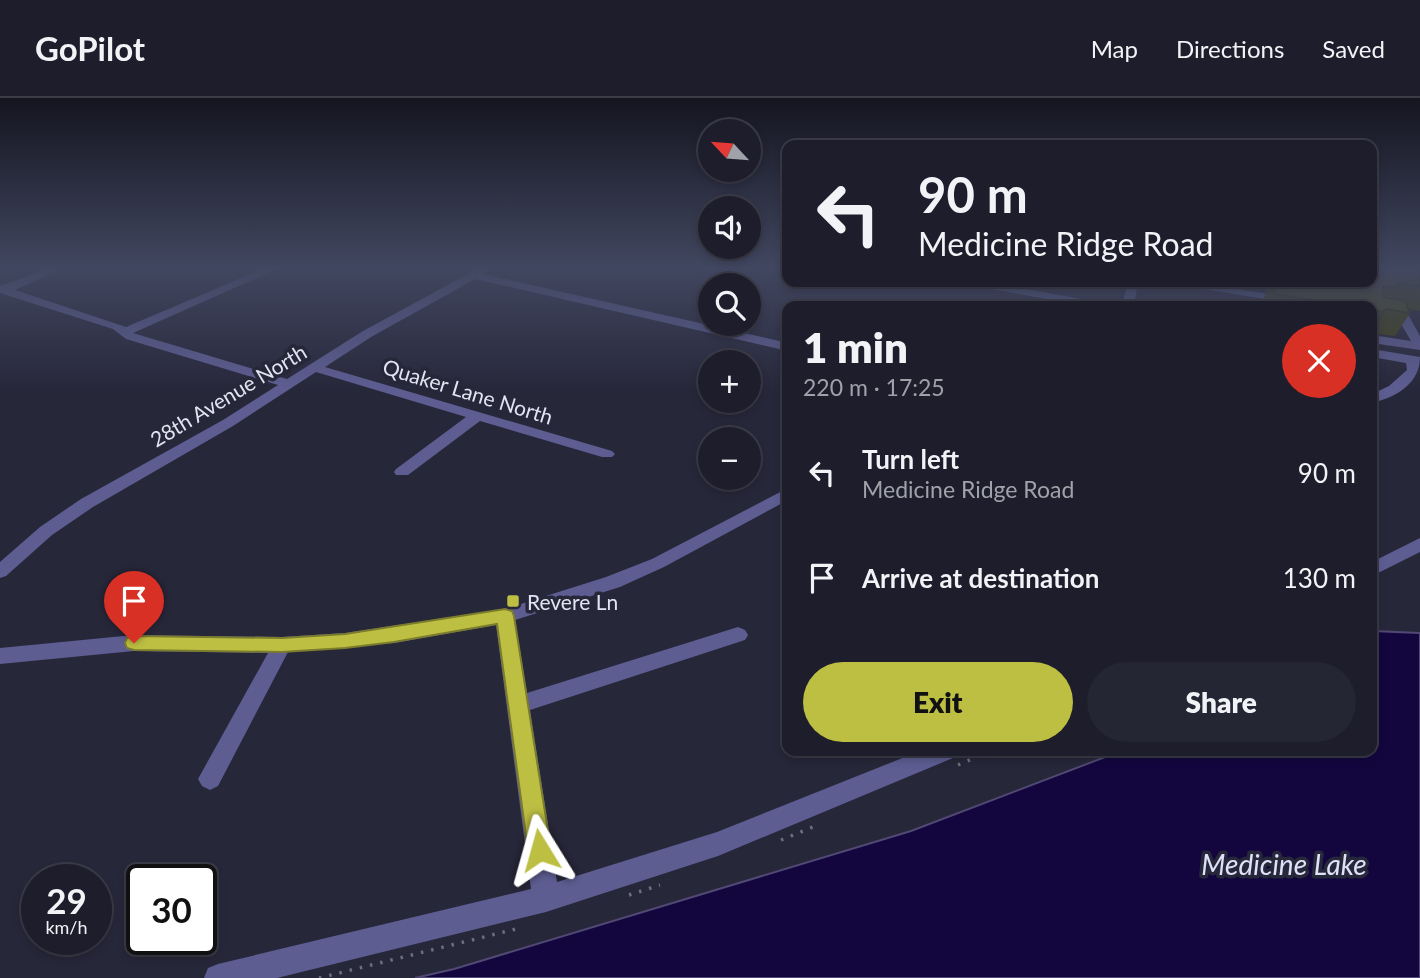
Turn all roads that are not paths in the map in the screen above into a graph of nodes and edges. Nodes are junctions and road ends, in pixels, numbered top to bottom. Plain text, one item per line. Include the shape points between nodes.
1 (65, 309) edge
2 (178, 309) edge
3 (412, 309) edge
4 (634, 309) edge
5 (1377, 315) edge
6 (125, 332) junction
7 (1377, 343) edge
8 (1377, 344) edge
9 (782, 345) edge
10 (1420, 345) edge
11 (1416, 360) edge
12 (316, 368) junction
13 (290, 385) junction
14 (1377, 395) edge
15 (477, 416) junction
16 (607, 454) dead end
17 (402, 472) dead end
18 (782, 496) edge
19 (1420, 544) edge
20 (1377, 567) edge
21 (0, 572) edge
22 (505, 616) junction
23 (738, 635) dead end
24 (282, 645) junction
25 (0, 656) edge
26 (520, 704) junction
27 (933, 756) edge
28 (210, 779) dead end
29 (546, 899) junction
30 (218, 978) edge

1 - 6 street
2 - 6 street
3 - 12 street, 28th Avenue North
4 - 9 street
5 - 10 street via 1405,319
6 - 13 street
7 - 10 street
8 - 11 street
11 - 14 street via 1408,379
12 - 13 street, 28th Avenue North
12 - 15 street, Quaker Lane North
13 - 21 street, 28th Avenue North via 86,503
15 - 16 street, Quaker Lane North
15 - 17 street
18 - 22 street via 658,563 603,586
19 - 20 street
22 - 24 street via 394,635
22 - 26 street
23 - 26 street
24 - 25 street via 134,643
24 - 28 street
26 - 29 street
27 - 29 street via 718,844
29 - 30 street

